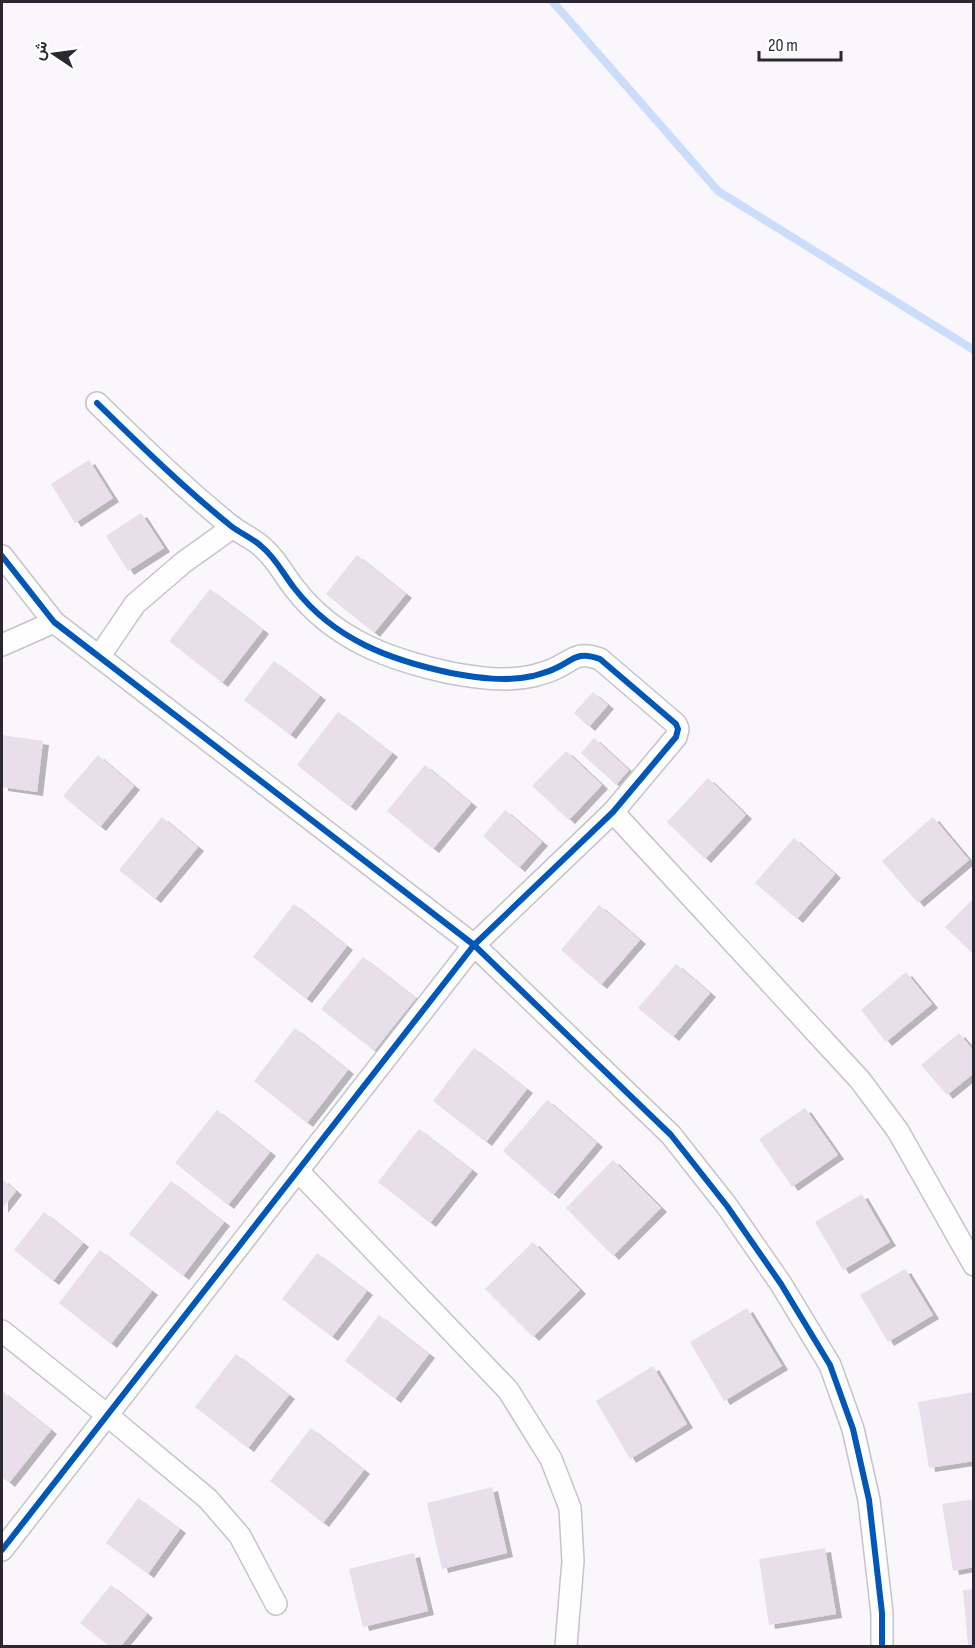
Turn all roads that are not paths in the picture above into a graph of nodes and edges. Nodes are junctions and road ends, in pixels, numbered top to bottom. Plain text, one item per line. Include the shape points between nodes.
1 (97, 403) dead end
2 (233, 528) junction
3 (2, 556) edge
4 (54, 622) junction
5 (2, 645) edge
6 (99, 657) junction
7 (613, 812) junction
8 (474, 945) junction
9 (298, 1171) junction
10 (974, 1265) edge
11 (2, 1331) edge
12 (107, 1415) junction
13 (2, 1550) edge
14 (276, 1604) dead end
15 (566, 1647) edge
16 (882, 1647) edge

1 - 2 street
2 - 6 street via 184,562 135,604
2 - 7 street via 261,545 317,613 346,637 392,657 482,679 531,676 579,656 600,659 678,729 676,737
3 - 4 street
4 - 5 street
4 - 6 street
6 - 8 street
7 - 8 street
7 - 10 street via 860,1080 898,1131
8 - 9 street
8 - 16 street via 671,1135 781,1284 830,1365 853,1429 869,1500
9 - 12 street
9 - 15 street via 508,1390 550,1459 570,1508 573,1561
11 - 12 street
12 - 13 street
12 - 14 street via 208,1499 240,1536

